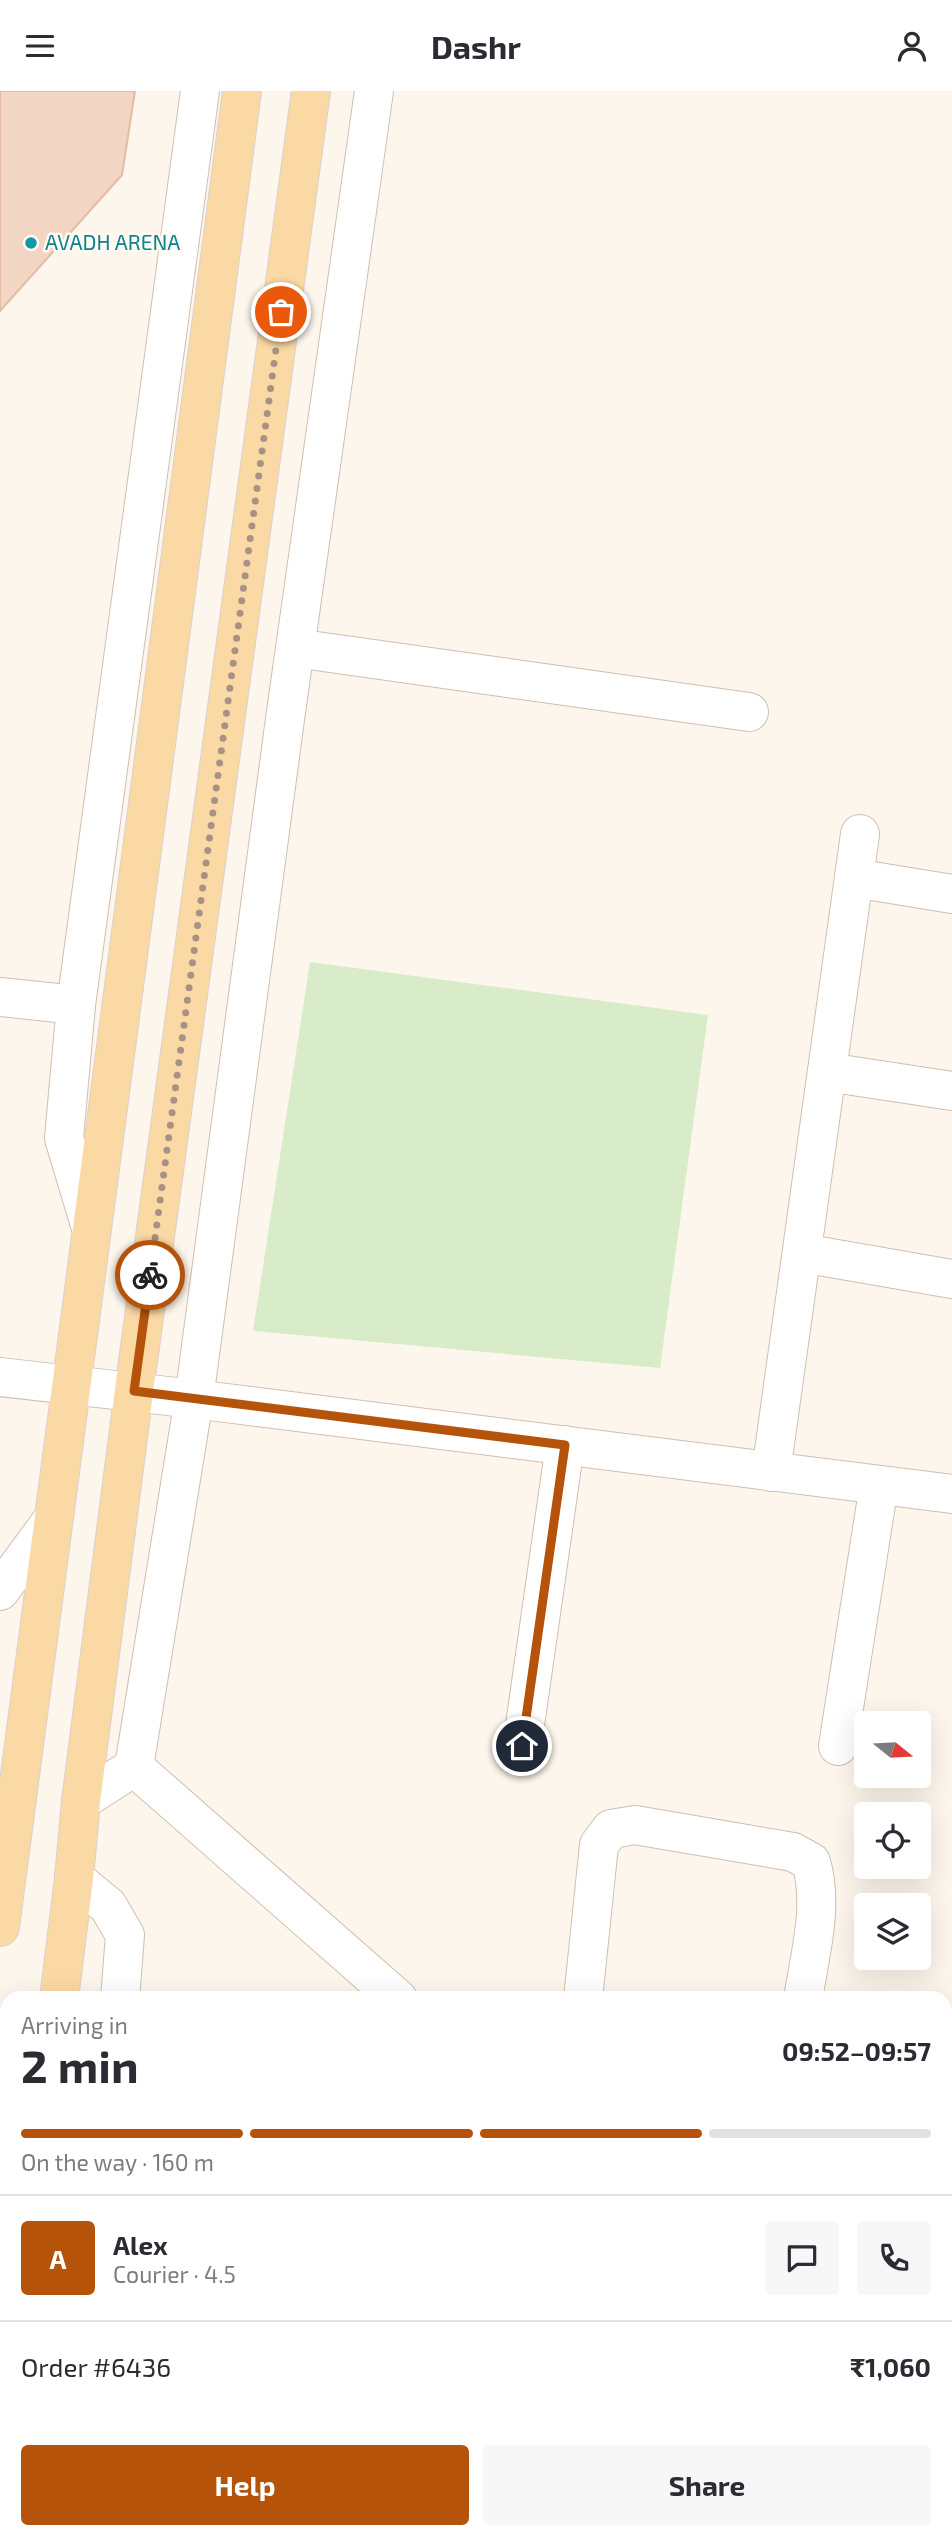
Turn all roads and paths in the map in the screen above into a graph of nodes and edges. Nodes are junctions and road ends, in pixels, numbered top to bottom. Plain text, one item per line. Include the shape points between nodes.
1 (200, 91) edge
2 (242, 91) edge
3 (311, 91) edge
4 (373, 91) edge
5 (295, 648) junction
6 (749, 712) dead end
7 (860, 834) dead end
8 (854, 878) junction
9 (952, 894) edge
10 (0, 997) edge
11 (76, 1005) junction
12 (827, 1072) junction
13 (952, 1091) edge
14 (91, 1228) junction
15 (802, 1254) junction
16 (952, 1279) edge
17 (0, 1377) edge
18 (71, 1385) junction
19 (134, 1391) junction
20 (194, 1399) junction
21 (565, 1445) junction
22 (771, 1472) junction
23 (879, 1485) junction
24 (952, 1494) edge
25 (53, 1518) junction
26 (0, 1591) edge
27 (522, 1746) dead end
28 (838, 1746) dead end
29 (134, 1767) junction
30 (81, 1801) junction
31 (74, 1878) junction
32 (0, 1927) edge
33 (59, 1991) edge
34 (121, 1991) edge
35 (389, 1991) edge
36 (584, 1991) edge
37 (804, 1991) edge

1 - 11 street
2 - 14 main road
3 - 19 main road
4 - 5 street
5 - 6 street
5 - 20 street
7 - 8 street
8 - 9 street
8 - 12 street
10 - 11 street
11 - 14 street via 64,1139
12 - 13 street
12 - 15 street
14 - 18 main road
15 - 16 street
15 - 22 street
17 - 18 street
18 - 19 street
18 - 25 main road
19 - 20 street
19 - 30 main road
20 - 21 street
20 - 29 street
21 - 22 street
21 - 27 street
22 - 23 street
23 - 24 street
23 - 28 street
25 - 26 street
25 - 32 main road
29 - 30 street
29 - 35 street
30 - 31 main road
31 - 33 main road
31 - 34 street via 108,1906 125,1935
36 - 37 street via 599,1845 611,1829 635,1825 793,1852 811,1862 817,1904

